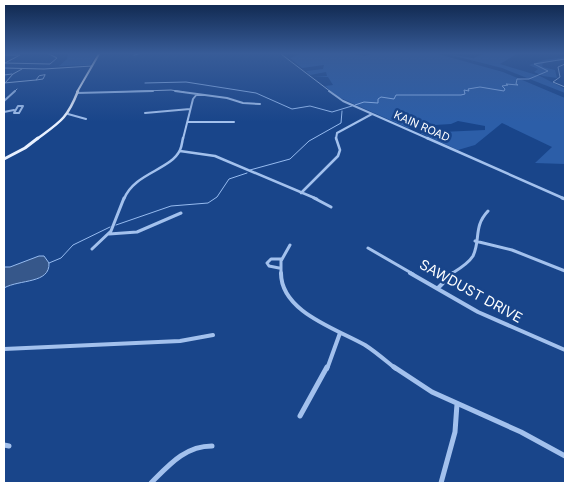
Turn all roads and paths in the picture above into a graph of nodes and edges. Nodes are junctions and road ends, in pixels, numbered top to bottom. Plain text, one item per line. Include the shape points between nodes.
1 (86, 77) edge
2 (310, 77) edge
3 (560, 77) edge
4 (36, 81) dead end
5 (4, 83) edge
6 (565, 87) edge
7 (17, 89) dead end
8 (77, 93) junction
9 (197, 94) junction
10 (4, 101) edge
11 (260, 104) dead end
12 (190, 109) junction
13 (14, 110) dead end
14 (4, 112) edge
15 (145, 113) dead end
16 (68, 114) junction
17 (372, 114) junction
18 (86, 119) dead end
19 (188, 122) junction
20 (234, 122) dead end
21 (180, 151) junction
22 (4, 160) edge
23 (300, 193) junction
24 (565, 199) edge
25 (330, 207) dead end
26 (488, 211) dead end
27 (181, 213) dead end
28 (109, 234) junction
29 (475, 241) junction
30 (290, 245) dead end
31 (368, 248) dead end
32 (92, 249) dead end
33 (281, 259) junction
34 (280, 268) junction
35 (565, 271) edge
36 (438, 288) junction
37 (340, 333) junction
38 (213, 335) dead end
39 (4, 349) edge
40 (565, 350) edge
41 (457, 404) junction
42 (300, 416) dead end
43 (212, 446) dead end
44 (565, 456) edge
45 (151, 483) edge
46 (441, 483) edge

1 - 8 main road
2 - 17 street, KAIN ROAD via 339,99
3 - 6 street via 554,82
4 - 5 street
7 - 10 street
8 - 9 street via 167,90
8 - 16 main road
9 - 11 street
9 - 12 street
12 - 15 street
12 - 19 street
13 - 14 street
16 - 18 street
16 - 22 main road
17 - 23 street via 337,133 340,154
17 - 24 street, KAIN ROAD
19 - 20 street
19 - 21 street
21 - 23 street via 214,156
21 - 28 street via 127,190
23 - 25 street
26 - 29 street via 476,230
27 - 28 street via 143,230 125,235
28 - 32 street
29 - 35 street via 512,250
29 - 36 street via 472,257
30 - 33 street
31 - 36 street, SAWDUST DRIVE
33 - 34 street
33 - 34 street via 271,259 267,263
34 - 37 street via 281,281 291,300 312,318
36 - 40 street, SAWDUST DRIVE via 496,320
37 - 41 street via 366,346 422,386
37 - 42 street via 326,371
38 - 39 street via 180,341
41 - 44 street via 521,432
41 - 46 street via 455,432
43 - 45 street via 198,446 184,453

